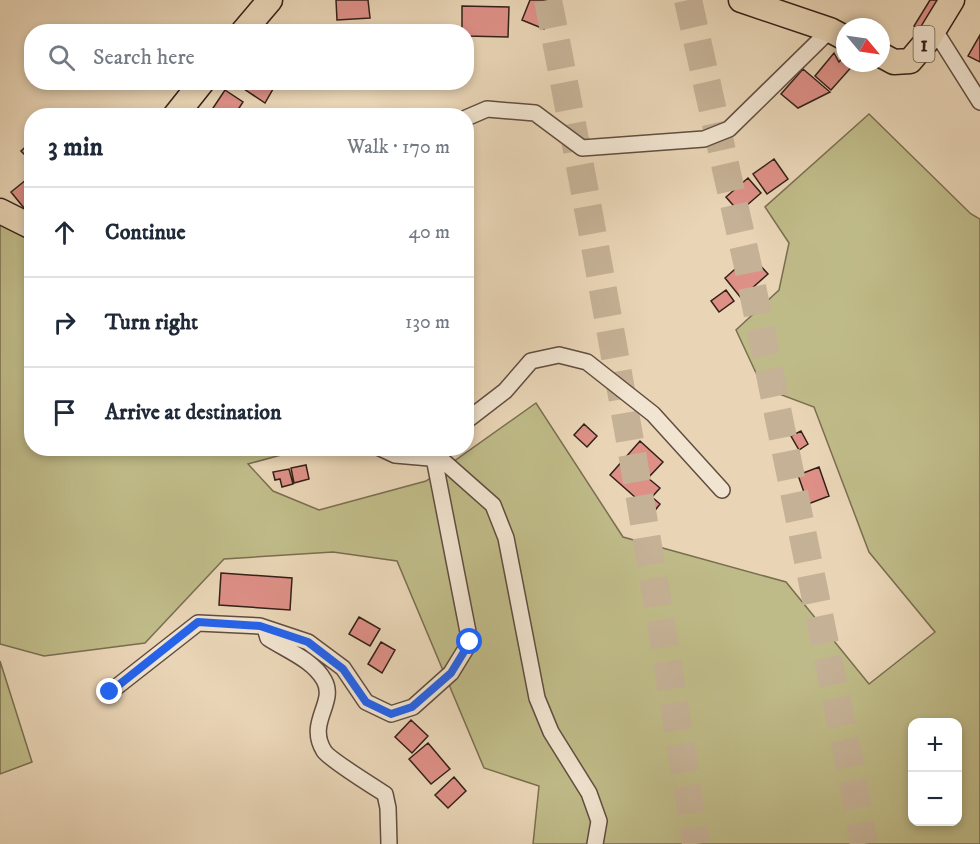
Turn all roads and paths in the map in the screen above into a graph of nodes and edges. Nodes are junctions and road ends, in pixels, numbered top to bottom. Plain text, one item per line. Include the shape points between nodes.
1 (270, 0) edge
2 (741, 0) edge
3 (952, 0) edge
4 (250, 24) edge
5 (934, 29) junction
6 (836, 33) edge
7 (836, 36) edge
8 (890, 60) edge
9 (196, 90) edge
10 (980, 102) edge
11 (181, 108) edge
12 (474, 115) edge
13 (0, 211) edge
14 (24, 223) edge
15 (474, 415) edge
16 (438, 456) edge
17 (439, 456) edge
18 (722, 490) dead end
19 (265, 628) junction
20 (110, 692) dead end
21 (389, 844) edge
22 (596, 844) edge

1 - 4 main road
2 - 6 main road
3 - 5 main road, 1
5 - 8 main road, 1 via 910,61
5 - 10 street
7 - 12 street via 729,129 704,139 582,148 535,114 487,109
9 - 11 main road
13 - 14 main road
15 - 18 street via 505,392 531,361 559,355 587,362 653,414
16 - 19 street via 470,642 451,673 412,707 391,714 366,702 343,669 308,642
17 - 22 street via 493,505 506,538 537,698 551,732 589,793 599,821
19 - 20 street via 198,622
19 - 21 street via 268,638 310,664 324,680 328,695 316,731 325,753 385,794

